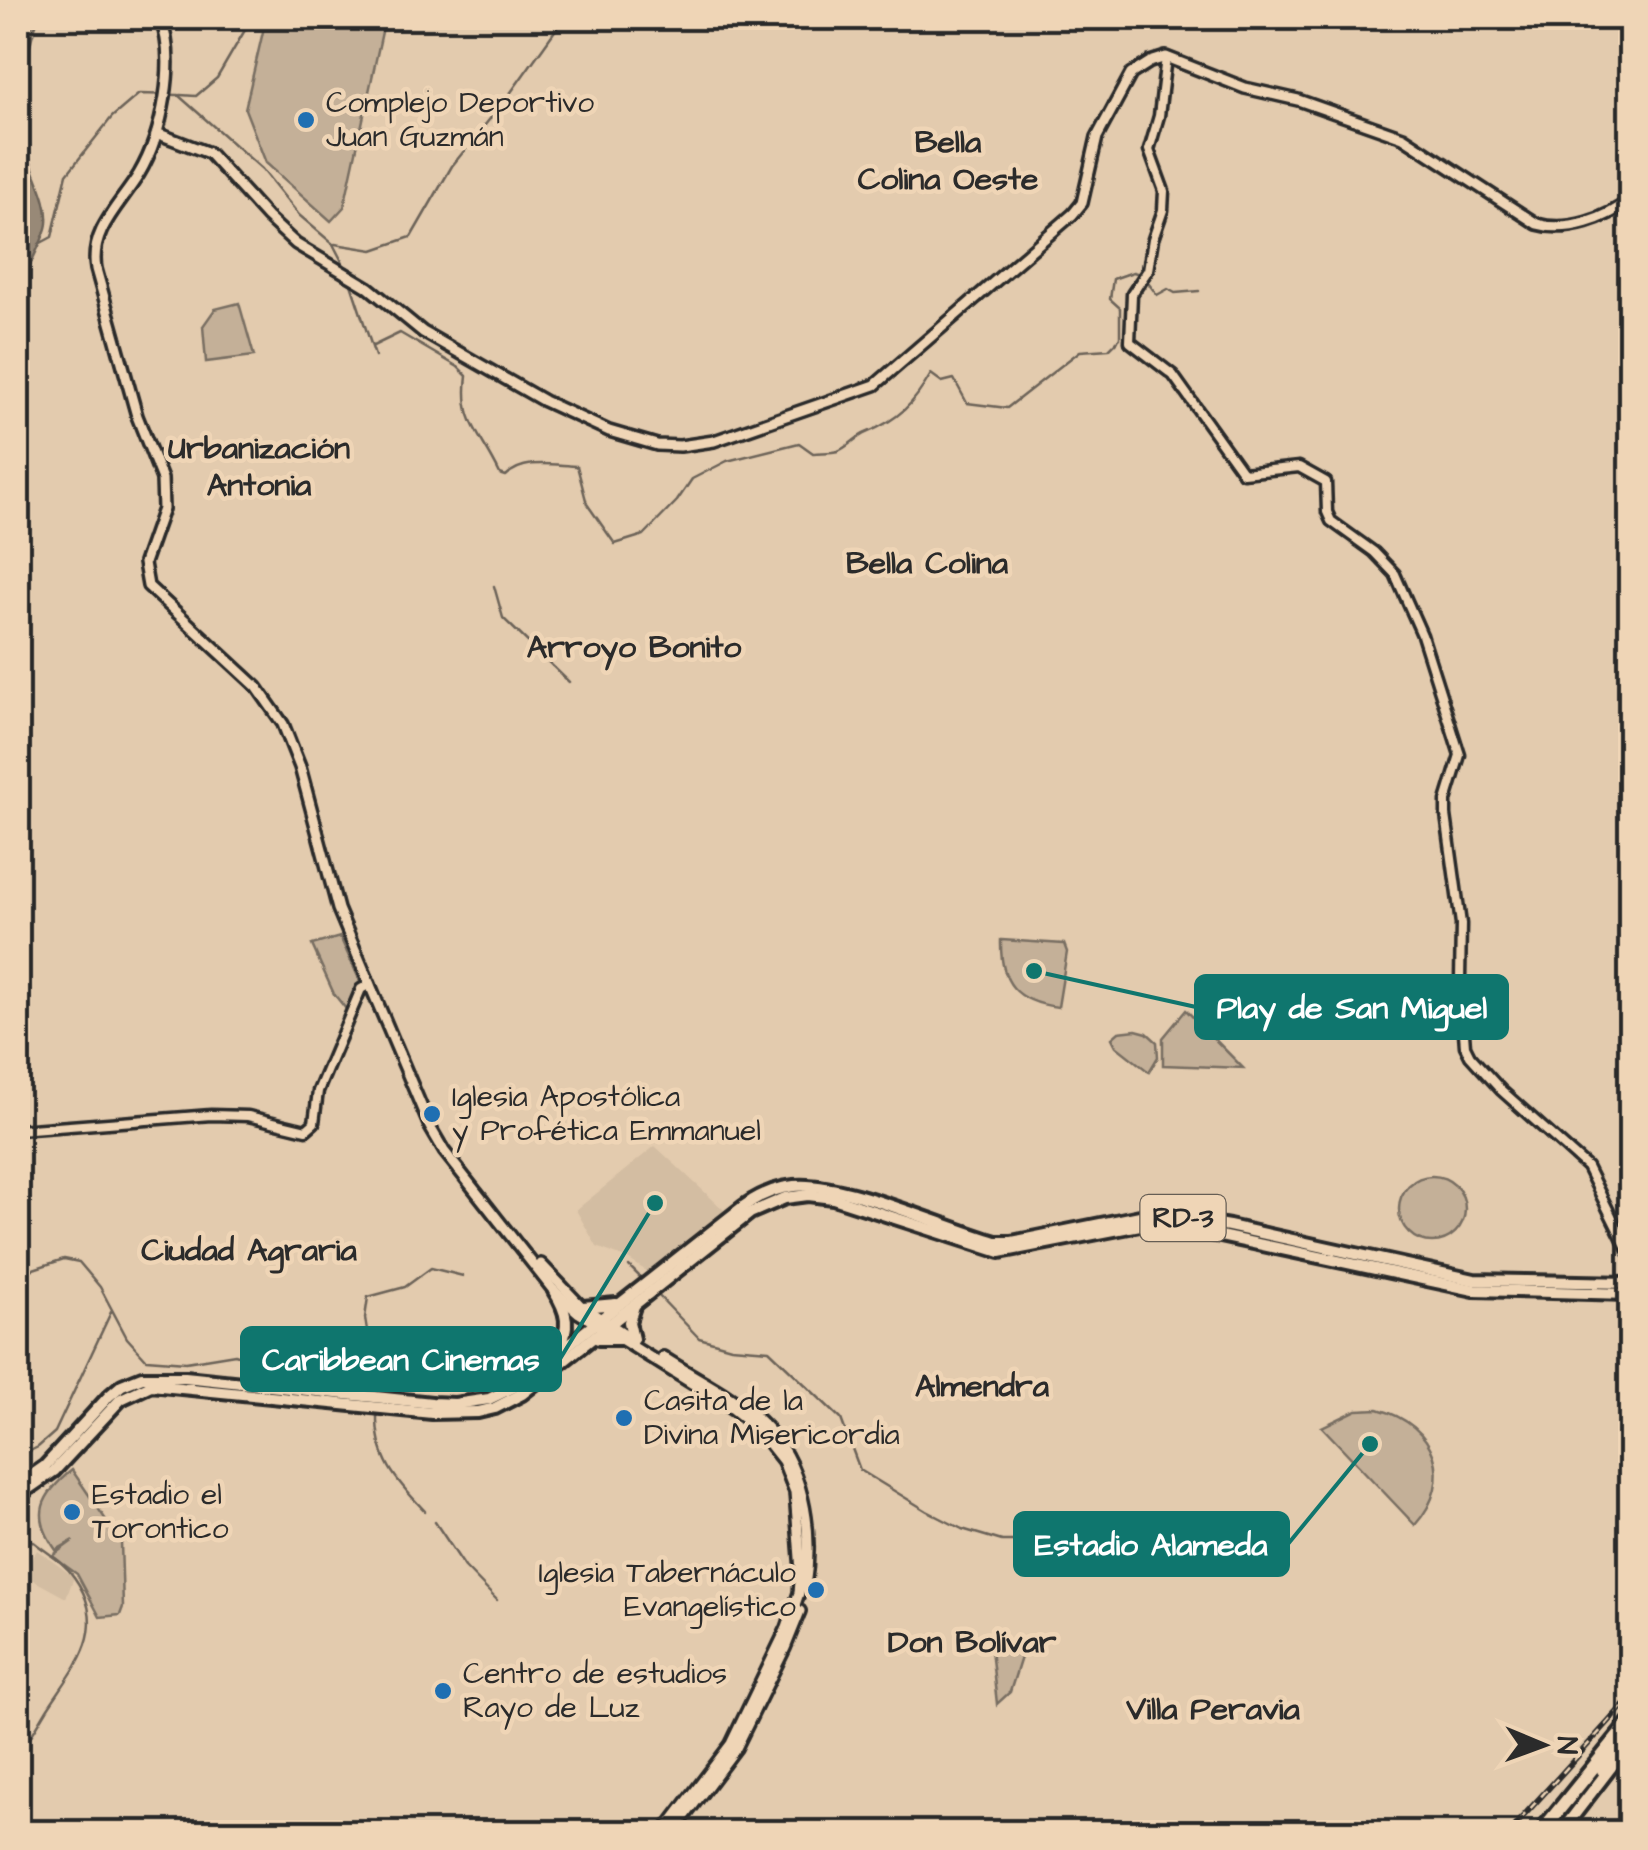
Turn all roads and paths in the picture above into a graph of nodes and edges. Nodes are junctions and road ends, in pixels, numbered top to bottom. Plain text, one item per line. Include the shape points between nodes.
1 (160, 18) edge
2 (1166, 57) junction
3 (159, 134) junction
4 (1630, 200) edge
5 (370, 984) junction
6 (18, 1130) edge
7 (514, 1238) junction
8 (1630, 1254) edge
9 (1630, 1283) edge
10 (651, 1285) junction
11 (554, 1291) junction
12 (1630, 1294) edge
13 (622, 1302) junction
14 (634, 1305) junction
15 (583, 1307) junction
16 (604, 1324) junction
17 (628, 1339) junction
18 (588, 1344) junction
19 (555, 1356) junction
20 (18, 1485) edge
21 (18, 1496) edge
22 (1630, 1722) edge
23 (1625, 1738) edge
24 (1596, 1772) junction
25 (664, 1832) edge
26 (673, 1832) edge
27 (1533, 1832) edge
28 (1542, 1832) edge
29 (1552, 1832) edge
30 (1561, 1832) edge

1 - 3 main road via 168,44
2 - 3 main road via 1131,74 1097,137 1082,203 1073,214 875,386 714,441 680,446 609,431 423,332 368,287 296,244 209,153
2 - 4 main road via 1403,136 1537,224 1594,220
2 - 8 street via 1149,150 1164,191 1163,210 1130,302 1130,342 1172,375 1243,473 1300,467 1326,482 1331,521 1374,552 1401,586 1460,755 1446,815 1461,924 1466,1046 1501,1090 1587,1167
3 - 5 main road via 93,247 137,416 162,479 164,501 145,578 257,687 283,724 338,909
5 - 6 street via 361,989 306,1130 252,1117 177,1115
5 - 7 main road via 434,1135
7 - 11 main road
7 - 15 main road
9 - 10 main road, RD-3 via 1474,1280 1170,1216 996,1242 832,1189 796,1186 753,1200
10 - 12 main road, RD-3 via 758,1208 808,1195 1000,1252 1170,1225 1474,1290
10 - 13 main road, RD-3
10 - 14 main road, RD-3
11 - 16 main road
11 - 19 main road via 568,1325
13 - 15 main road
13 - 16 main road, RD-3
14 - 16 main road, RD-3
14 - 17 main road
15 - 16 main road
16 - 17 main road
16 - 18 main road, RD-3
16 - 19 main road, RD-3
17 - 18 main road
17 - 25 main road via 757,1428 788,1474 799,1517 802,1571 788,1628 731,1744
17 - 26 main road via 766,1427 799,1483 807,1535 804,1592 786,1648 736,1748
18 - 21 main road, RD-3 via 522,1394 465,1414 164,1384 139,1388 120,1399 54,1471
19 - 20 main road, RD-3 via 490,1399 455,1404 142,1377 108,1396 53,1458
22 - 23 highway
23 - 24 highway
23 - 27 main road via 1598,1756
23 - 30 main road via 1614,1768
24 - 28 highway
24 - 29 highway

